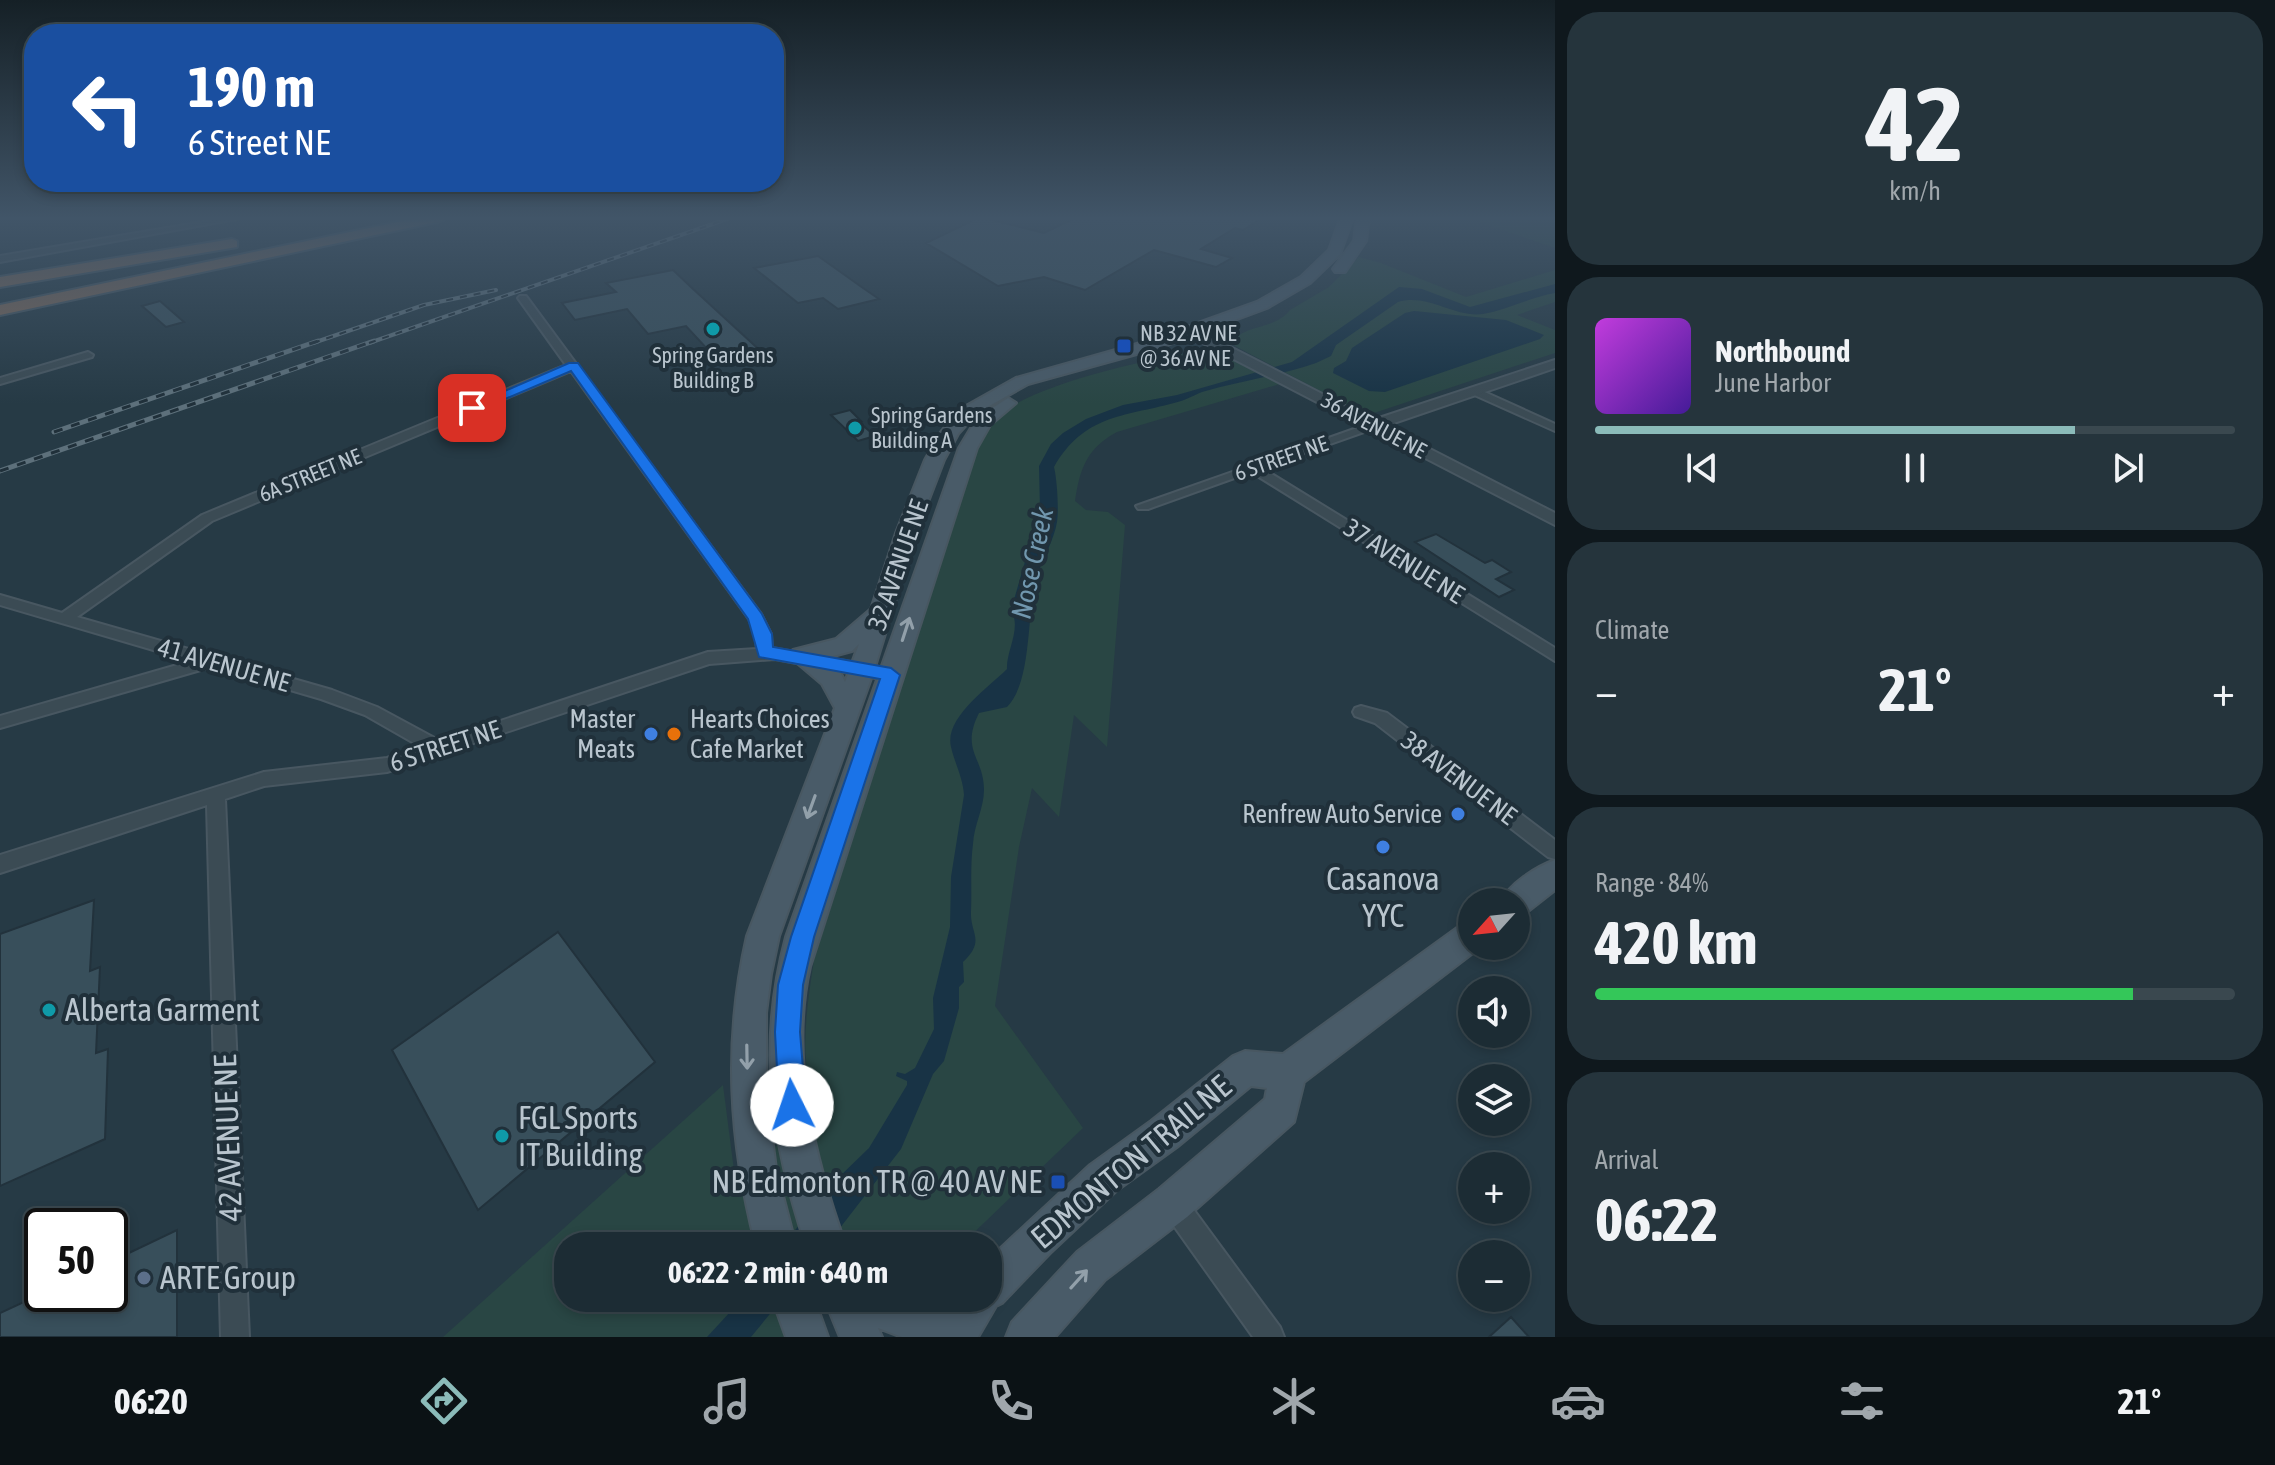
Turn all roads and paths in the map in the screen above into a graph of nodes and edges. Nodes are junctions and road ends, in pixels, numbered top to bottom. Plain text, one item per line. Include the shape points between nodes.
1 (51, 279) edge
2 (117, 279) edge
3 (144, 279) edge
4 (1305, 279) edge
5 (1326, 279) edge
6 (0, 289) edge
7 (523, 298) dead end
8 (0, 302) edge
9 (0, 310) edge
10 (1201, 336) junction
11 (88, 355) dead end
12 (1555, 364) edge
13 (573, 366) junction
14 (0, 381) edge
15 (1474, 391) junction
16 (1374, 425) junction
17 (1555, 428) edge
18 (1253, 468) junction
19 (1143, 506) dead end
20 (1555, 520) edge
21 (0, 600) edge
22 (881, 610) junction
23 (65, 618) junction
24 (765, 652) junction
25 (1555, 655) edge
26 (801, 656) junction
27 (209, 661) junction
28 (863, 668) junction
29 (891, 675) junction
30 (847, 707) junction
31 (1361, 712) dead end
32 (0, 722) edge
33 (440, 749) junction
34 (216, 795) junction
35 (1555, 851) edge
36 (0, 864) edge
37 (1555, 873) edge
38 (1530, 892) edge
39 (1458, 945) edge
40 (1288, 1072) junction
41 (1173, 1203) junction
42 (772, 1232) edge
43 (822, 1232) edge
44 (1002, 1274) edge
45 (851, 1312) edge
46 (891, 1312) edge
47 (939, 1312) edge
48 (969, 1312) edge
49 (235, 1337) edge
50 (861, 1337) edge
51 (953, 1337) edge
52 (1027, 1337) edge
53 (1270, 1337) edge

1 - 6 highway
2 - 8 highway
3 - 9 highway
4 - 10 main road, 32 AVENUE NE
5 - 10 main road, 32 AVENUE NE via 1269,315
7 - 13 street
10 - 16 street, 36 AVENUE NE
10 - 22 main road, 32 AVENUE NE via 1020,382 963,415 948,431
29 -> 10 main road, 32 AVENUE NE via 944,514 983,422 1040,388
11 - 14 street
12 - 15 street, 6 STREET NE
13 - 23 street, 6A STREET NE via 207,518
13 - 24 street via 756,618
15 - 16 street, 6 STREET NE
15 - 17 street
16 - 18 street, 6 STREET NE
16 - 20 street, 36 AVENUE NE
18 - 19 street, 6 STREET NE
18 - 25 street, 37 AVENUE NE
21 - 23 street, 41 AVENUE NE
22 - 26 main road via 844,645
22 - 28 main road, 32 AVENUE NE
23 - 27 street, 41 AVENUE NE
24 - 26 street, 6 STREET NE
24 - 33 street, 6 STREET NE via 685,664
26 - 28 street, 6 STREET NE
26 - 30 main road via 831,678
27 - 32 street
27 - 33 street, 41 AVENUE NE via 337,698
28 - 29 street, 6 STREET NE
28 - 30 main road, 32 AVENUE NE
29 - 43 main road, 32 AVENUE NE via 790,985 787,1032 800,1164
30 -> 42 main road, 32 AVENUE NE via 751,981 748,1090
31 - 35 street, 38 AVENUE NE via 1381,718
33 - 34 street, 6 STREET NE via 379,767 275,777
34 - 36 street, 6 STREET NE
34 - 49 street, 42 AVENUE NE
37 - 38 main road
39 - 40 main road
40 - 41 main road, EDMONTON TRAIL NE via 1281,1109
40 - 44 main road, EDMONTON TRAIL NE via 1245,1068 1103,1178
52 -> 41 main road, EDMONTON TRAIL NE via 1091,1266
41 - 53 street
45 - 50 main road
46 - 47 main road via 909,1317
48 - 51 main road

